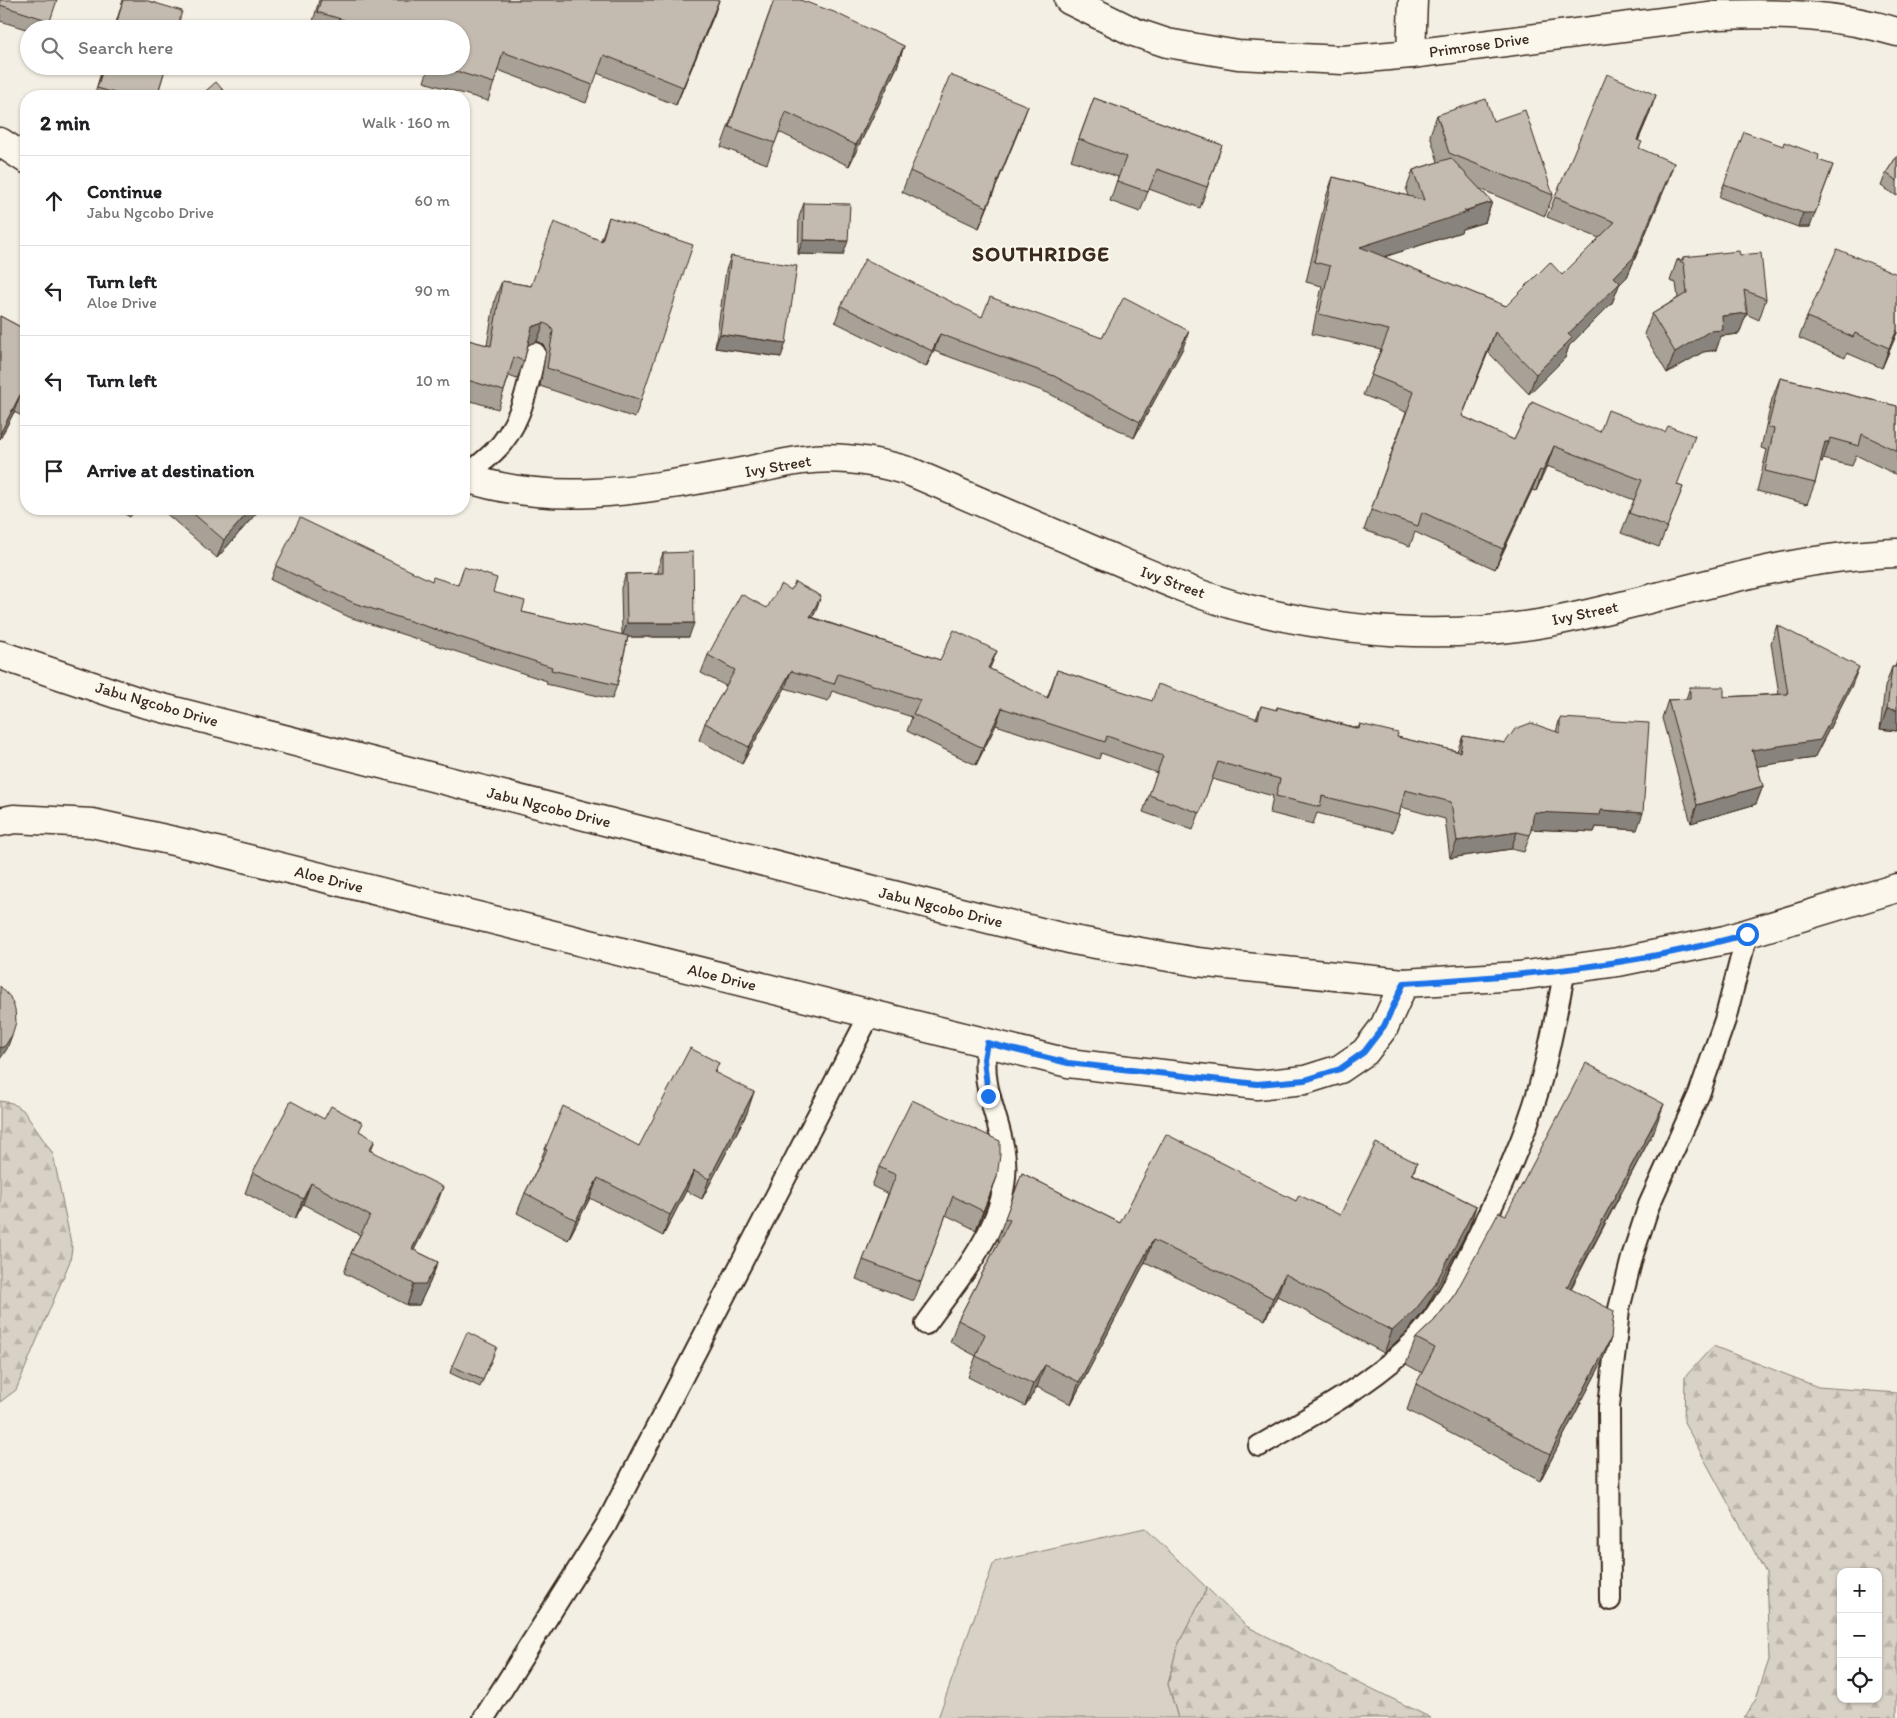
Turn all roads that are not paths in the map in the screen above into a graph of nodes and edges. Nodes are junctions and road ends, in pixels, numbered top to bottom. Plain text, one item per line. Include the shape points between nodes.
1 (1069, 0) edge
2 (1413, 0) edge
3 (1897, 32) edge
4 (1411, 54) junction
5 (0, 142) edge
6 (20, 154) edge
7 (534, 353) dead end
8 (470, 472) edge
9 (470, 479) edge
10 (1897, 553) edge
11 (0, 656) edge
12 (0, 822) edge
13 (1897, 888) edge
14 (1747, 934) junction
15 (1566, 970) junction
16 (1404, 983) junction
17 (870, 1014) junction
18 (987, 1043) junction
19 (926, 1324) dead end
20 (1260, 1446) dead end
21 (1610, 1600) dead end
22 (484, 1718) edge

1 - 4 street, Primrose Drive via 1134,32 1200,50 1343,60
2 - 4 street
3 - 4 street, Primrose Drive via 1846,21 1761,13 1717,15
5 - 6 street
7 - 8 lane via 528,388 514,424 502,444
9 - 10 street, Ivy Street via 546,494 613,492 804,460 845,458 876,461 911,472 1153,576 1247,608 1355,629 1403,633 1462,632 1548,622 1811,562 1863,554
11 - 16 street, Jabu Ngcobo Drive via 143,703 1074,940 1197,962
12 - 17 street, Aloe Drive via 14,819 92,823 183,843
13 - 14 street, Jabu Ngcobo Drive
14 - 15 street, Jabu Ngcobo Drive
14 - 21 lane via 1725,1020 1699,1094 1649,1205 1619,1309 1609,1407
15 - 16 street, Jabu Ngcobo Drive
15 - 20 lane via 1531,1111 1495,1200 1444,1305 1405,1351 1375,1374 1334,1403
16 - 18 street, Aloe Drive via 1384,1026 1364,1052 1340,1069 1305,1080 1257,1084 1077,1064
17 - 18 street, Aloe Drive
17 - 22 lane via 606,1525
18 - 19 lane via 985,1078 1004,1150 1006,1170 1000,1200 989,1231

